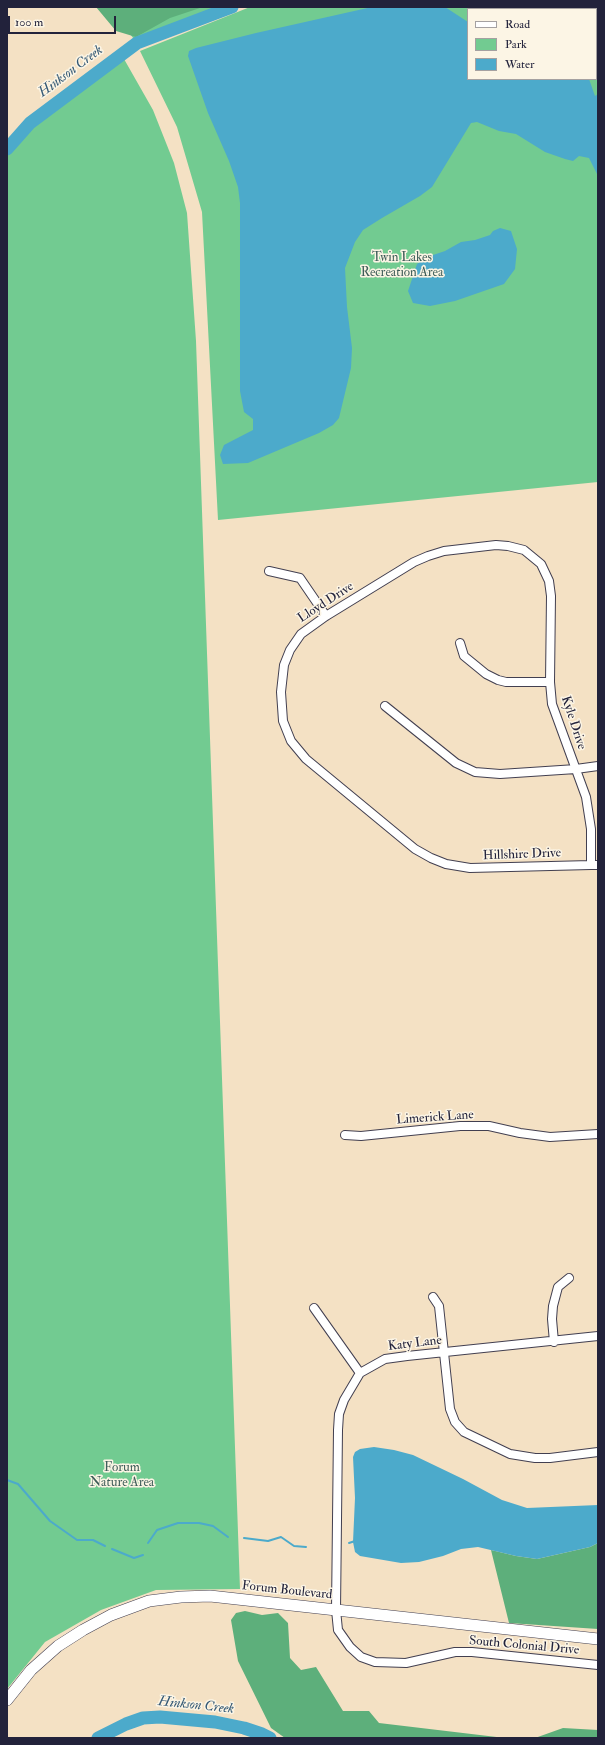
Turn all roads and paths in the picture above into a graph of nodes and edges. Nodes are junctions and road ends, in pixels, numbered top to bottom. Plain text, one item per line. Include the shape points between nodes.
1 (542, 564) joint
2 (270, 572) dead end
3 (326, 616) junction
4 (460, 643) dead end
5 (550, 682) junction
6 (384, 706) dead end
7 (598, 766) edge
8 (576, 769) junction
9 (446, 864) joint
10 (594, 865) edge
11 (598, 1134) edge
12 (345, 1135) dead end
13 (569, 1278) dead end
14 (433, 1297) dead end
15 (314, 1308) dead end
16 (598, 1336) edge
17 (554, 1342) junction
18 (443, 1353) junction
19 (360, 1373) junction
20 (598, 1452) edge
21 (336, 1610) junction
22 (598, 1639) edge
23 (598, 1665) edge
24 (7, 1700) edge

1 - 3 street, Lloyd Drive via 524,550 508,546 444,551 414,562
1 - 5 street, Kyle Drive via 549,581 551,596
2 - 3 street via 300,578
3 - 9 street, Lloyd Drive via 301,634 284,665 281,692 283,721 291,741 306,759 415,849
4 - 5 street via 464,656 486,674 498,680
5 - 8 street, Kyle Drive via 552,704
6 - 8 street via 456,763 475,772 500,774
7 - 8 street
8 - 10 street, Kyle Drive via 589,812
9 - 10 street, Hillshire Drive via 470,868
11 - 12 street, Limerick Lane via 550,1137 489,1126 460,1126 361,1136
13 - 17 street via 558,1287 553,1306
14 - 18 street via 439,1306
15 - 19 street
16 - 17 street, Katy Lane
17 - 18 street, Katy Lane
18 - 19 street, Katy Lane via 385,1359
18 - 20 street via 450,1409 455,1422 464,1432 510,1454 535,1458
19 - 21 street via 339,1414
21 - 22 street, Forum Boulevard
21 - 23 street, South Colonial Drive via 338,1630 350,1647 361,1657 375,1662 406,1663 455,1652 472,1652
21 - 24 street, Forum Boulevard via 210,1596 149,1601 111,1615 58,1646 31,1670

